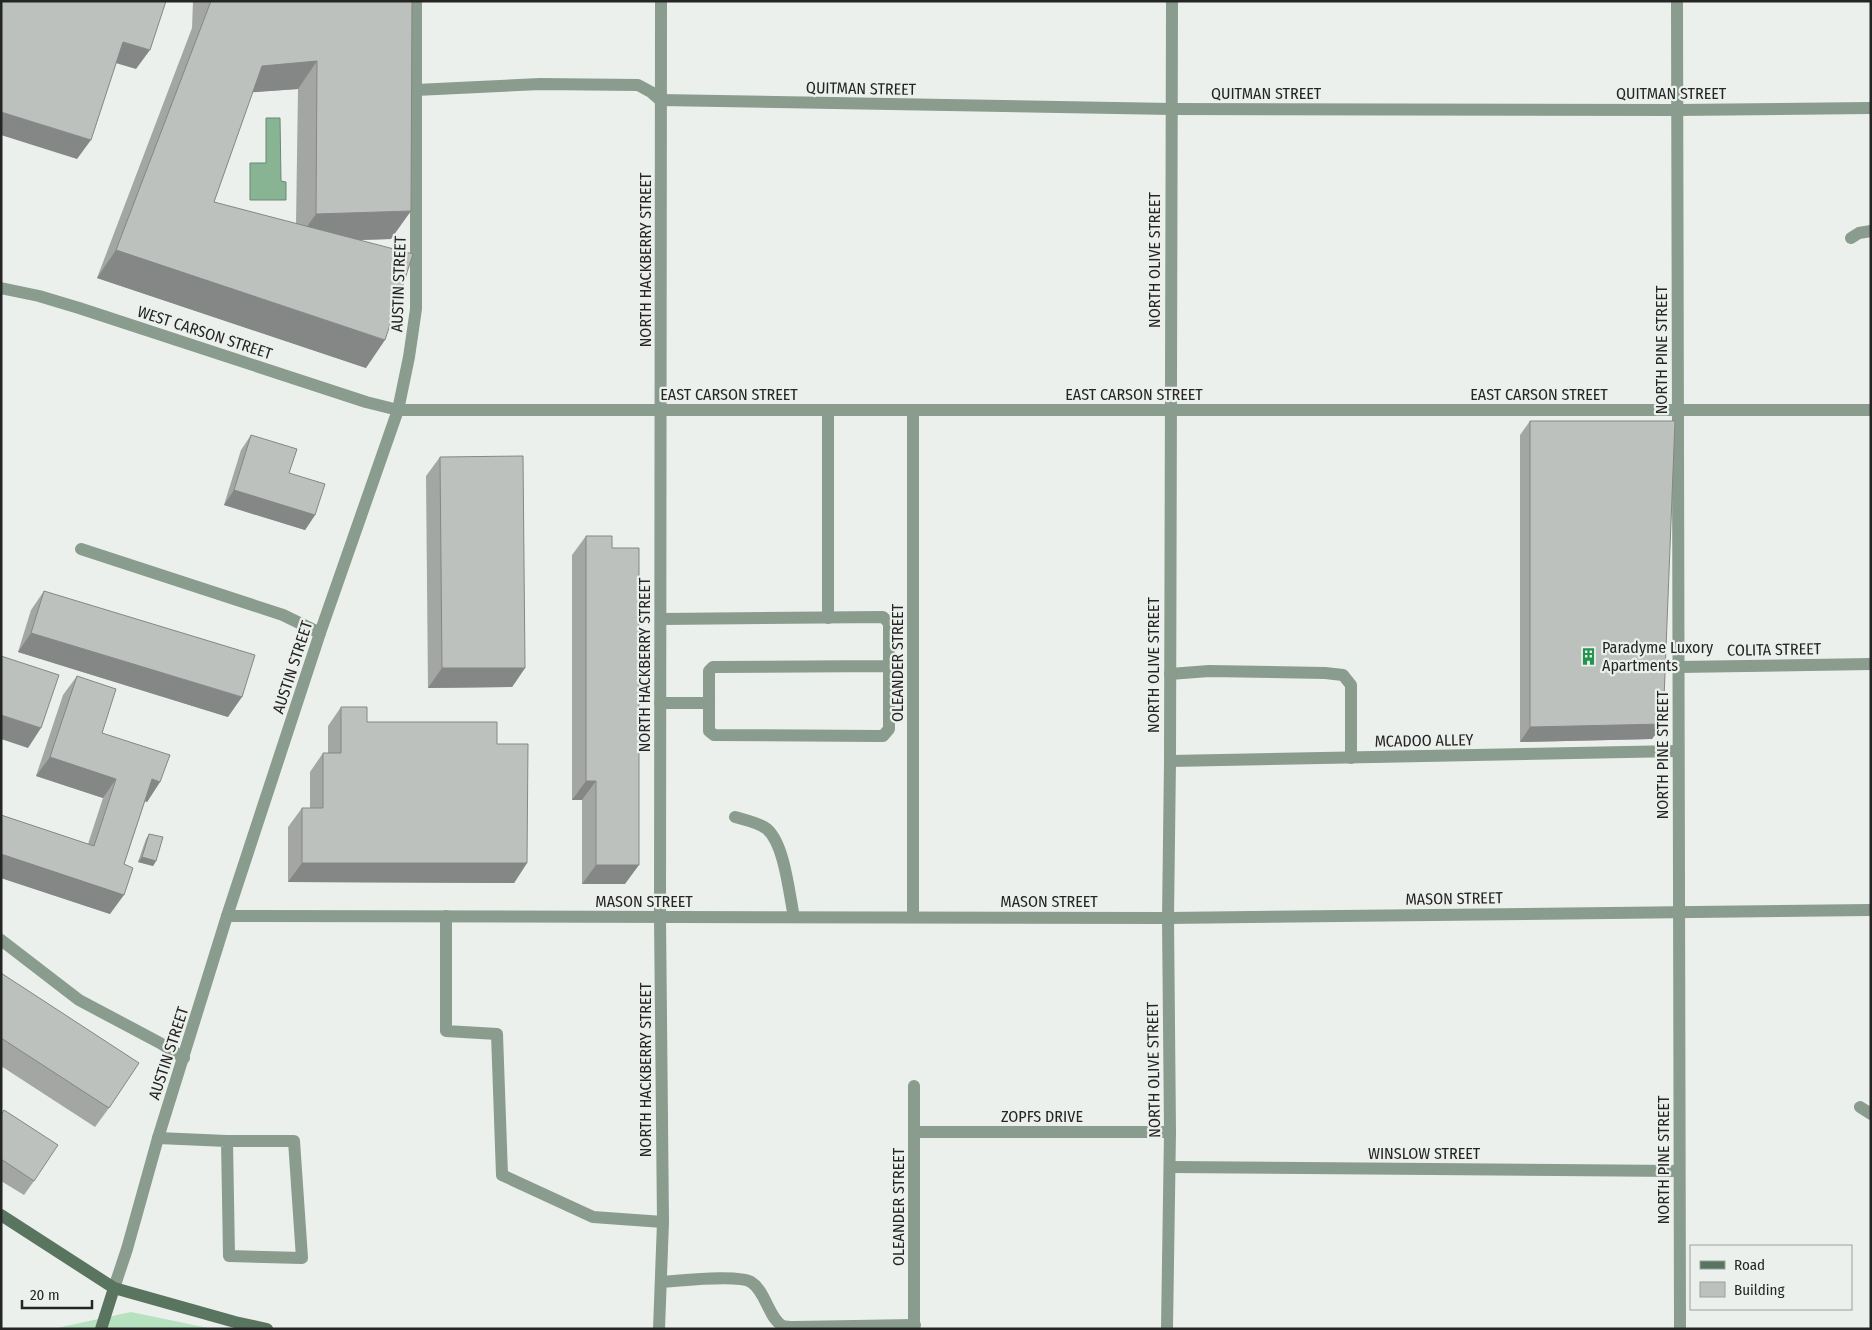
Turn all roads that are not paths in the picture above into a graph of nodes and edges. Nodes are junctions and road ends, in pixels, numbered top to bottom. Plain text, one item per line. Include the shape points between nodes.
1 (416, 1) edge
2 (661, 1) edge
3 (1172, 1) edge
4 (1677, 1) edge
5 (416, 90) junction
6 (660, 100) junction
7 (1871, 108) edge
8 (1172, 109) junction
9 (1677, 110) junction
10 (1871, 231) edge
11 (1851, 238) dead end
12 (1, 288) edge
13 (398, 410) junction
14 (661, 410) junction
15 (828, 410) junction
16 (913, 410) junction
17 (1169, 410) junction
18 (1678, 410) junction
19 (1871, 410) edge
20 (81, 549) dead end
21 (828, 618) junction
22 (661, 619) junction
23 (320, 633) junction
24 (1871, 664) edge
25 (889, 666) junction
26 (1678, 667) junction
27 (1170, 674) junction
28 (660, 703) junction
29 (708, 703) junction
30 (1678, 751) junction
31 (1351, 758) junction
32 (1170, 761) junction
33 (735, 817) dead end
34 (1871, 910) edge
35 (1679, 911) junction
36 (227, 916) junction
37 (446, 916) junction
38 (660, 917) junction
39 (794, 917) junction
40 (913, 917) junction
41 (1168, 918) junction
42 (1, 940) edge
43 (184, 1058) junction
44 (914, 1086) dead end
45 (914, 1132) junction
46 (1170, 1132) junction
47 (158, 1138) junction
48 (227, 1141) junction
49 (1170, 1167) junction
50 (1679, 1171) junction
51 (1, 1215) edge
52 (662, 1222) junction
53 (661, 1282) junction
54 (114, 1288) junction
55 (914, 1327) edge
56 (100, 1329) edge
57 (266, 1329) edge
58 (659, 1329) edge
59 (1167, 1329) edge
60 (1680, 1329) edge

1 - 5 street, AUSTIN STREET
2 - 6 street, NORTH HACKBERRY STREET
3 - 8 street, NORTH OLIVE STREET
4 - 9 street, NORTH PINE STREET
5 - 6 street via 540,84 638,86
5 - 13 street, AUSTIN STREET via 416,310
6 - 8 street, QUITMAN STREET
6 - 14 street, NORTH HACKBERRY STREET
7 - 9 street, QUITMAN STREET
8 - 9 street, QUITMAN STREET
8 - 17 street, NORTH OLIVE STREET
9 - 18 street, NORTH PINE STREET
10 - 11 street
12 - 13 street, WEST CARSON STREET via 40,296
13 - 14 street, EAST CARSON STREET
13 - 23 street, AUSTIN STREET
14 - 15 street, EAST CARSON STREET
14 - 22 street, NORTH HACKBERRY STREET
15 - 16 street, EAST CARSON STREET
15 - 21 street
16 - 17 street, EAST CARSON STREET
16 - 40 street, OLEANDER STREET
17 - 18 street, EAST CARSON STREET
17 - 27 street, NORTH OLIVE STREET
18 - 19 street, EAST CARSON STREET
18 - 26 street, NORTH PINE STREET
20 - 23 street via 283,615
21 - 22 street
21 - 25 street via 883,617 889,623
22 - 28 street, NORTH HACKBERRY STREET
23 - 36 street, AUSTIN STREET
24 - 26 street, COLITA STREET
25 - 29 street via 713,667 708,671
25 - 29 street via 889,730 884,736 714,735 708,731
26 - 30 street, NORTH PINE STREET
27 - 31 street via 1209,671 1343,675 1351,685
27 - 32 street, NORTH OLIVE STREET
28 - 29 street
28 - 38 street, NORTH HACKBERRY STREET
30 - 31 street, MCADOO ALLEY
30 - 35 street, NORTH PINE STREET
31 - 32 street, MCADOO ALLEY
32 - 41 street, NORTH OLIVE STREET
33 - 39 street via 757,823 774,836
34 - 35 street, MASON STREET
35 - 41 street, MASON STREET
35 - 50 street, NORTH PINE STREET
36 - 37 street, MASON STREET
36 - 43 street, AUSTIN STREET
37 - 38 street, MASON STREET
37 - 52 street via 446,1031 497,1034 502,1175 593,1217
38 - 39 street, MASON STREET
38 - 52 street, NORTH HACKBERRY STREET
39 - 40 street, MASON STREET
40 - 41 street, MASON STREET
41 - 46 street, NORTH OLIVE STREET
42 - 43 street via 79,1000
43 - 47 street, AUSTIN STREET
44 - 45 street, OLEANDER STREET
45 - 46 street, ZOPFS DRIVE
45 - 55 street, OLEANDER STREET
46 - 49 street, NORTH OLIVE STREET
47 - 48 street
47 - 54 street, AUSTIN STREET
48 - 48 street via 229,1256 302,1258 294,1141
49 - 50 street, WINSLOW STREET
49 - 59 street, NORTH OLIVE STREET
50 - 60 street, NORTH PINE STREET
51 - 54 main road
52 - 53 street, NORTH HACKBERRY STREET
53 - 55 street via 749,1281 759,1288 782,1326
53 - 58 street, NORTH HACKBERRY STREET
54 - 56 main road, AUSTIN STREET
54 - 57 main road

